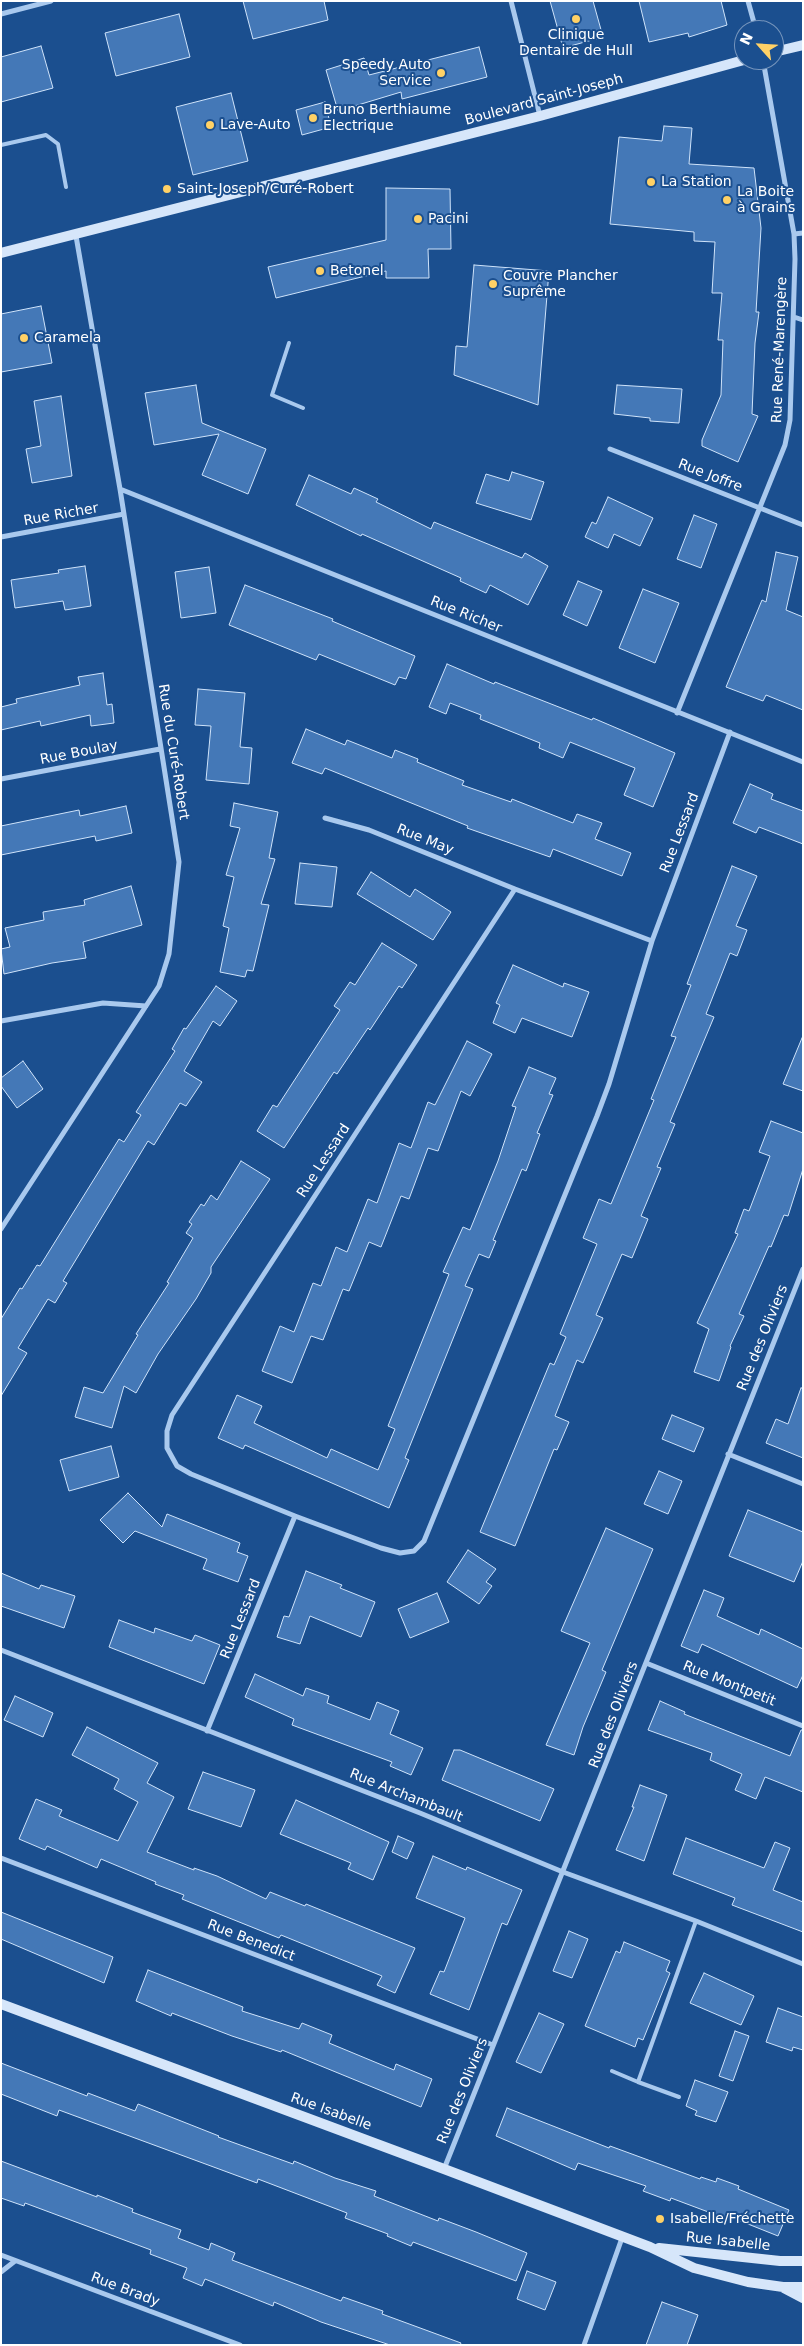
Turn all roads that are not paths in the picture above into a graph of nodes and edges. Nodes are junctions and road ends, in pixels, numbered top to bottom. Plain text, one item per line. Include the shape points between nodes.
1 (51, 1) edge
2 (511, 1) edge
3 (748, 1) edge
4 (1, 14) edge
5 (753, 20) edge
6 (803, 45) edge
7 (784, 50) edge
8 (734, 63) edge
9 (765, 70) edge
10 (540, 116) junction
11 (1, 145) edge
12 (66, 187) dead end
13 (803, 233) edge
14 (794, 234) junction
15 (76, 236) junction
16 (1, 253) edge
17 (794, 317) junction
18 (803, 320) edge
19 (289, 343) dead end
20 (303, 408) dead end
21 (610, 450) dead end
22 (120, 489) junction
23 (760, 508) junction
24 (124, 514) junction
25 (803, 525) edge
26 (1, 537) edge
27 (677, 713) junction
28 (730, 732) junction
29 (160, 749) junction
30 (803, 762) edge
31 (1, 779) edge
32 (325, 818) dead end
33 (515, 889) junction
34 (652, 942) junction
35 (146, 1006) junction
36 (1, 1021) edge
37 (1, 1229) edge
38 (803, 1269) edge
39 (728, 1454) junction
40 (803, 1484) edge
41 (295, 1516) junction
42 (1, 1650) edge
43 (646, 1663) junction
44 (803, 1726) edge
45 (207, 1731) junction
46 (1, 1858) edge
47 (563, 1872) junction
48 (696, 1921) junction
49 (803, 1964) edge
50 (1, 2004) edge
51 (493, 2045) junction
52 (612, 2071) dead end
53 (638, 2082) junction
54 (679, 2097) dead end
55 (444, 2169) junction
56 (622, 2238) junction
57 (650, 2247) junction
58 (1, 2255) edge
59 (15, 2261) junction
60 (803, 2262) edge
61 (1, 2272) edge
62 (783, 2287) junction
63 (803, 2287) edge
64 (803, 2298) edge
65 (240, 2345) edge
66 (584, 2345) edge

1 - 4 street
2 - 10 street
3 - 5 street
6 - 7 street
8 - 10 street, Boulevard Saint-Joseph
9 - 14 street, Rue René-Marengère
10 - 15 street, Boulevard Saint-Joseph
11 - 12 lane via 46,135 58,144
13 - 14 street
14 - 17 street, Rue René-Marengère
15 - 16 street, Boulevard Saint-Joseph
15 - 22 street, Rue du Curé-Robert
17 - 18 street
17 - 23 street, Rue René-Marengère via 788,432
19 - 20 lane via 272,395
21 - 23 street, Rue Joffre
22 - 24 street, Rue du Curé-Robert
22 - 27 street, Rue Richer
23 - 25 street, Rue Joffre
23 - 27 street, Rue René-Marengère
24 - 26 street, Rue Richer
24 - 29 street, Rue du Curé-Robert
27 - 28 street, Rue Richer
28 - 30 street, Rue Richer
28 - 34 street, Rue Lessard
29 - 31 street, Rue Boulay
29 - 35 street, Rue du Curé-Robert via 178,862 166,968
32 - 33 street, Rue May via 369,830
33 - 34 street
33 - 41 street, Rue Lessard via 172,1416 167,1431 167,1448 177,1466
34 - 41 street, Rue Lessard via 597,1116 424,1541 414,1551 400,1553
35 - 36 street via 103,1003
35 - 37 street, Rue du Curé-Robert
38 - 39 street, Rue des Oliviers
39 - 40 street
39 - 43 street, Rue des Oliviers
41 - 45 street, Rue Lessard
42 - 45 street, Rue Archambault
43 - 44 street, Rue Montpetit
43 - 47 street, Rue des Oliviers
45 - 47 street, Rue Archambault
46 - 51 street, Rue Benedict
47 - 48 street, Rue Archambault
47 - 51 street, Rue des Oliviers
48 - 49 street, Rue Archambault
48 - 53 lane
50 - 55 street, Rue Isabelle
51 - 55 street, Rue des Oliviers
52 - 53 lane
53 - 54 lane
55 - 56 street, Rue Isabelle
56 - 57 street, Rue Isabelle
56 - 66 street
57 - 60 street, Rue Isabelle
57 - 62 street, Rue Isabelle via 694,2268 728,2278
58 - 59 street, Rue Brady
59 - 61 street
59 - 65 street, Rue Brady
62 - 63 street, Rue Isabelle
62 - 64 street

